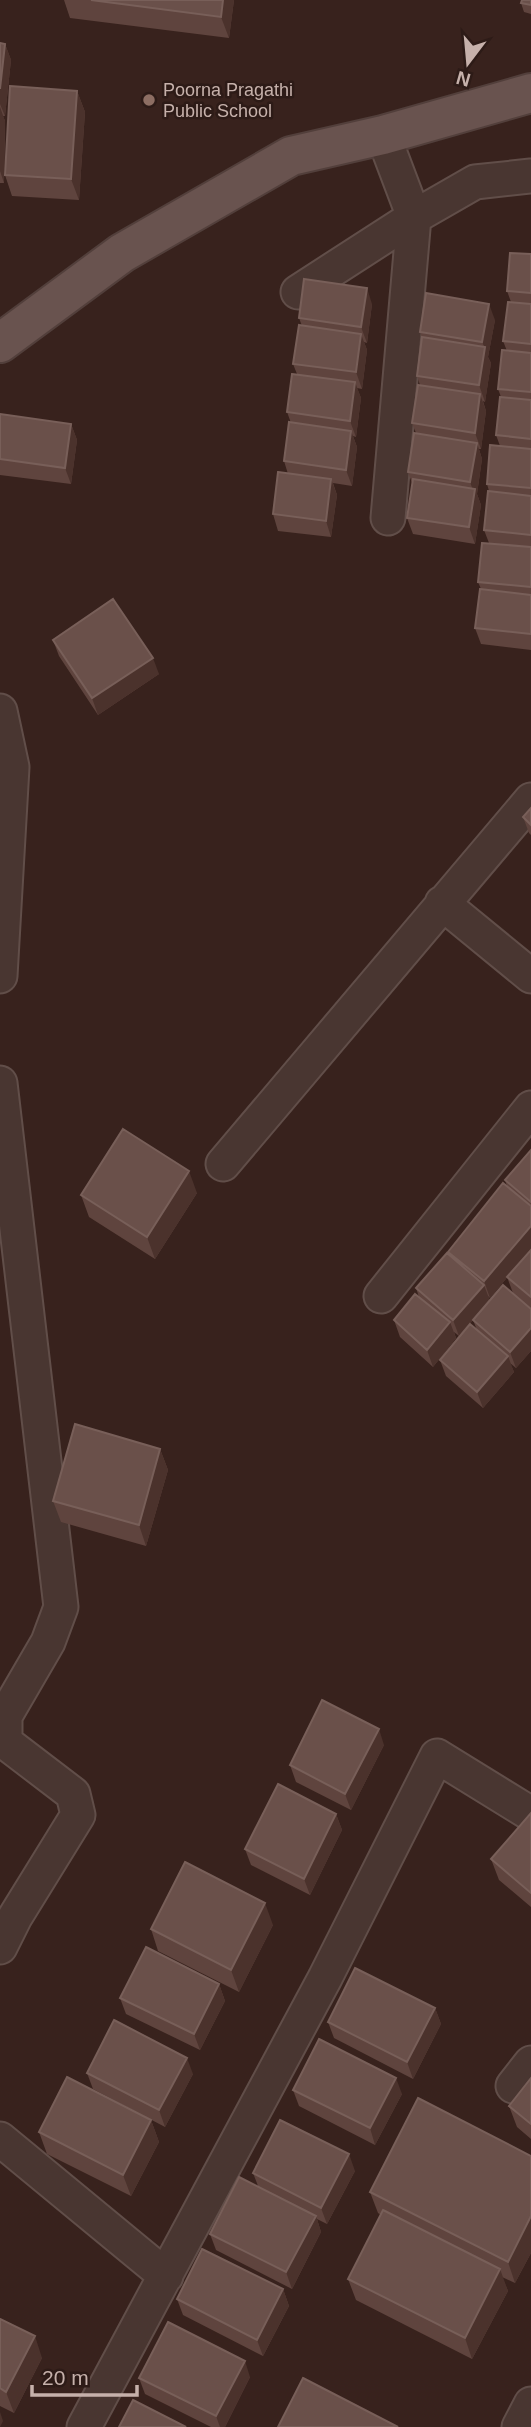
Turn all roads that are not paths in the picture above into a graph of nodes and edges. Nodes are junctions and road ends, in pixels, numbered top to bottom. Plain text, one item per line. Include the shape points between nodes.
1 (531, 93) edge
2 (383, 135) junction
3 (531, 176) edge
4 (414, 217) junction
5 (298, 292) dead end
6 (0, 343) edge
7 (388, 517) dead end
8 (0, 711) edge
9 (531, 800) edge
10 (442, 903) junction
11 (0, 976) edge
12 (531, 976) edge
13 (0, 1083) edge
14 (531, 1108) edge
15 (223, 1164) dead end
16 (381, 1296) dead end
17 (531, 1814) edge
18 (0, 1947) edge
19 (0, 2139) edge
20 (166, 2276) junction
21 (531, 2404) edge
22 (84, 2427) edge
23 (519, 2427) edge

1 - 2 main road
2 - 4 street
2 - 6 main road via 291,156 122,253
3 - 4 street via 474,182
4 - 5 street
4 - 7 street
8 - 11 street via 12,767
9 - 10 street
10 - 12 street
10 - 15 street
13 - 18 street via 61,1607 48,1642 5,1716 5,1742 73,1794 78,1815
14 - 16 street
17 - 20 street via 437,1756
19 - 20 street
20 - 22 street
21 - 23 street

